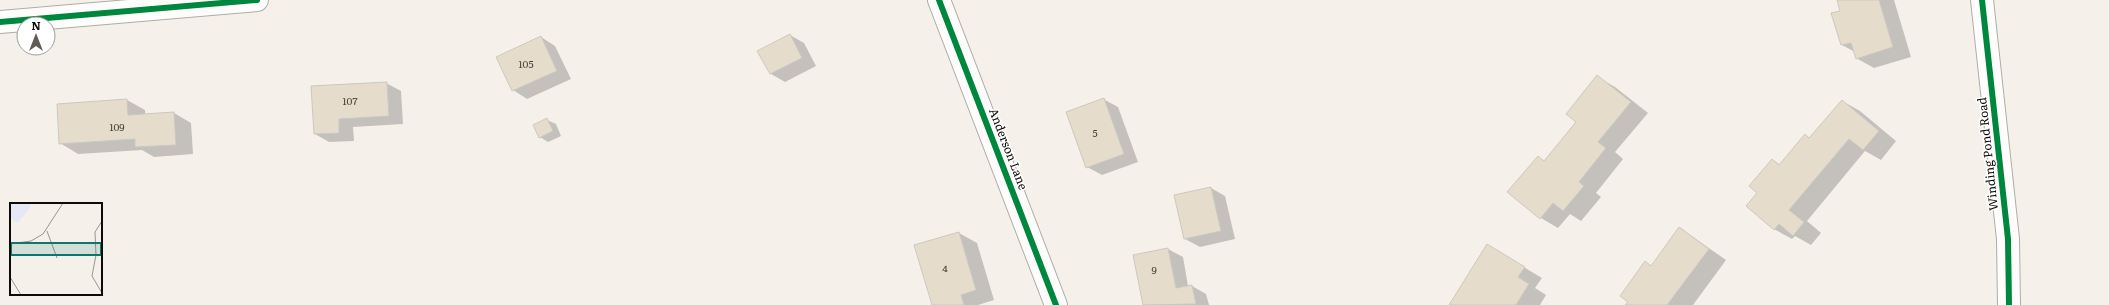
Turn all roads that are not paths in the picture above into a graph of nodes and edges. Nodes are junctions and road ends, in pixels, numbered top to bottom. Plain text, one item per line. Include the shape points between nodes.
1 (257, 0) edge
2 (939, 0) edge
3 (1982, 0) edge
4 (0, 22) edge
5 (1056, 305) edge
6 (2009, 305) edge

1 - 4 street
2 - 5 street, Anderson Lane
3 - 6 street, Winding Pond Road via 2008,239

